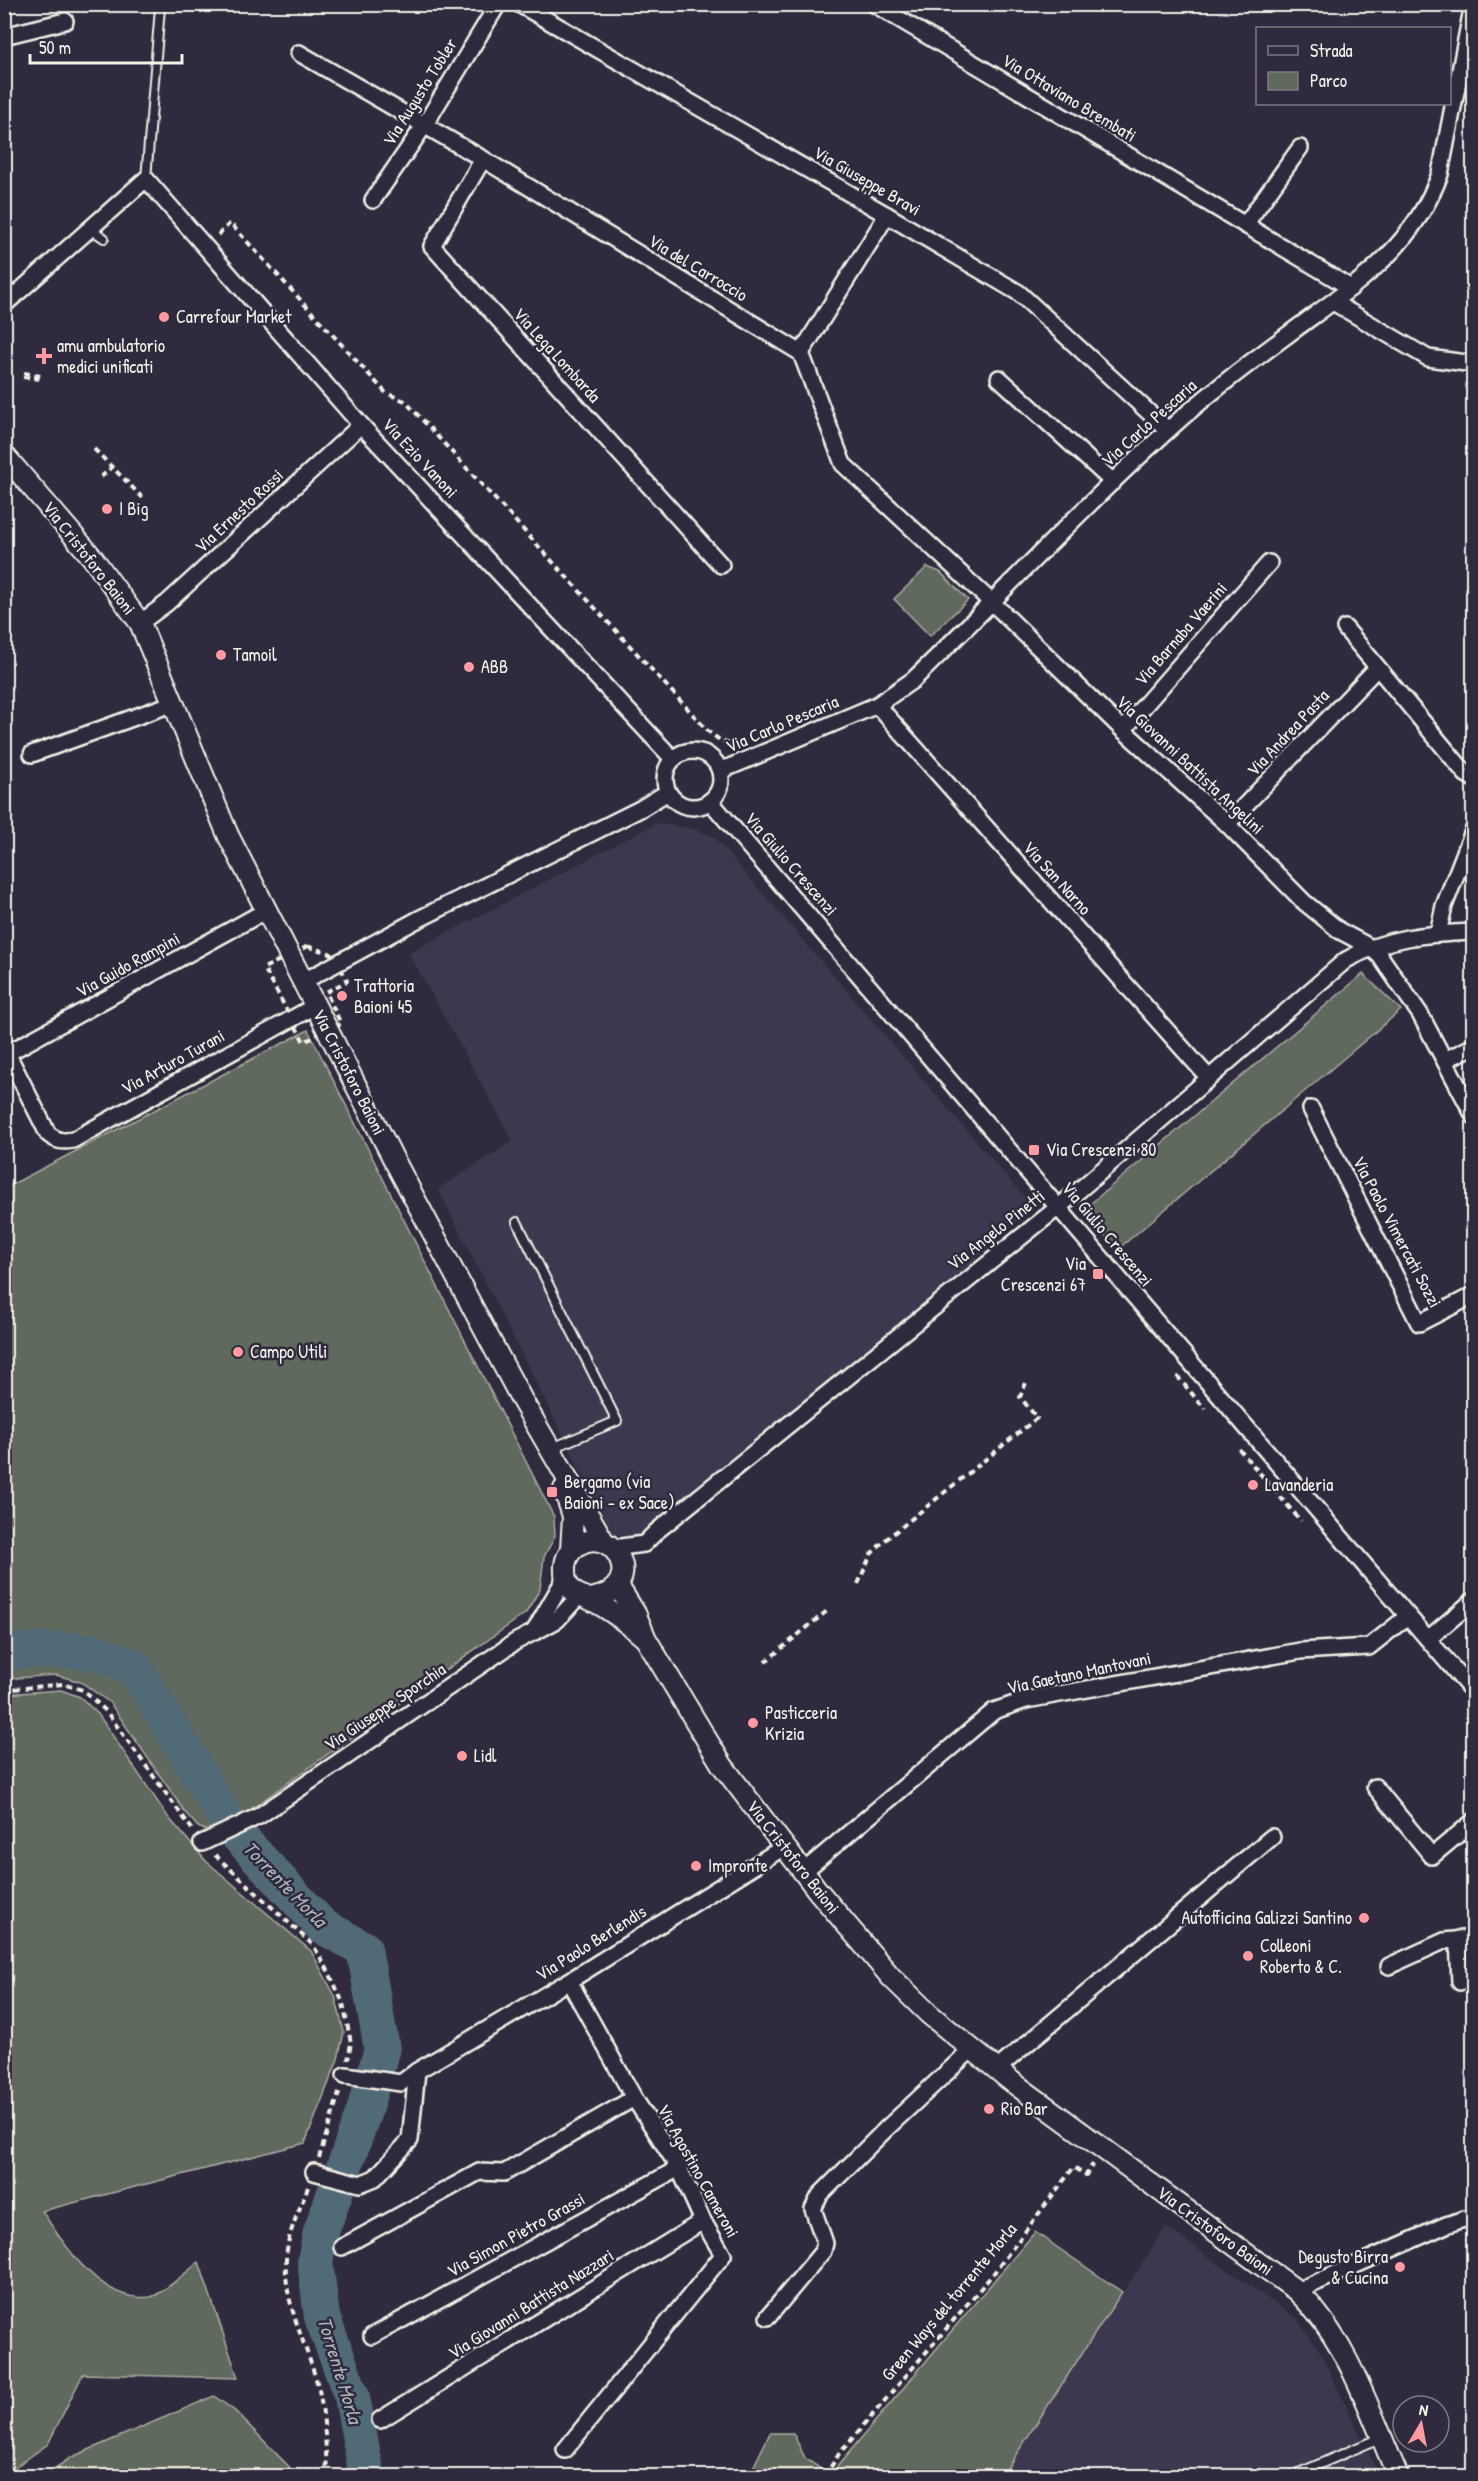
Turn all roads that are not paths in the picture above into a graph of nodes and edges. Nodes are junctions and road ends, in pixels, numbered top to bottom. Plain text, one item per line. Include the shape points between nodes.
1 (498, 4) edge
2 (519, 4) edge
3 (874, 4) edge
4 (1473, 4) edge
5 (160, 8) dead end
6 (65, 21) dead end
7 (4, 36) edge
8 (298, 53) dead end
9 (424, 126) junction
10 (1300, 148) dead end
11 (483, 159) junction
12 (146, 178) junction
13 (373, 200) dead end
14 (887, 215) junction
15 (1245, 225) junction
16 (90, 229) junction
17 (104, 238) dead end
18 (1351, 288) junction
19 (1333, 302) junction
20 (4, 305) edge
21 (801, 353) junction
22 (1473, 364) edge
23 (999, 378) dead end
24 (361, 424) junction
25 (1168, 430) junction
26 (4, 455) edge
27 (1113, 482) junction
28 (1269, 563) dead end
29 (721, 565) dead end
30 (990, 603) junction
31 (140, 623) junction
32 (1346, 628) dead end
33 (1377, 668) junction
34 (174, 703) junction
35 (877, 705) junction
36 (1123, 730) junction
37 (32, 754) dead end
38 (673, 759) junction
39 (720, 771) junction
40 (1473, 780) edge
41 (668, 792) junction
42 (710, 801) junction
43 (1227, 824) junction
44 (1473, 829) edge
45 (267, 910) junction
46 (1473, 932) edge
47 (1438, 933) junction
48 (1370, 947) junction
49 (303, 981) junction
50 (315, 1006) junction
51 (1473, 1046) edge
52 (6, 1050) edge
53 (1445, 1060) junction
54 (1208, 1077) junction
55 (1311, 1109) dead end
56 (1473, 1116) edge
57 (1059, 1206) junction
58 (517, 1222) dead end
59 (1473, 1295) edge
60 (546, 1441) junction
61 (608, 1545) junction
62 (571, 1550) junction
63 (565, 1578) junction
64 (618, 1586) junction
65 (585, 1598) junction
66 (1473, 1600) edge
67 (1408, 1616) junction
68 (534, 1632) junction
69 (646, 1639) junction
70 (1428, 1639) junction
71 (1473, 1693) edge
72 (1375, 1787) dead end
73 (1473, 1821) edge
74 (1272, 1837) dead end
75 (208, 1840) road end
76 (784, 1847) junction
77 (803, 1872) junction
78 (1466, 1939) edge
79 (1389, 1966) dead end
80 (569, 1981) junction
81 (1460, 1982) dead end
82 (972, 2049) junction
83 (997, 2069) junction
84 (417, 2071) junction
85 (351, 2075) road end
86 (634, 2098) junction
87 (679, 2168) junction
88 (319, 2173) road end
89 (1473, 2220) edge
90 (703, 2221) junction
91 (342, 2247) dead end
92 (1297, 2291) junction
93 (768, 2317) dead end
94 (372, 2336) dead end
95 (380, 2420) dead end
96 (1381, 2437) junction
97 (565, 2450) dead end
98 (1292, 2476) edge
99 (1398, 2476) edge

1 - 9 street, Via Augusto Tobler
2 - 14 street, Via Giuseppe Bravi
3 - 15 street, Via Ottaviano Brembati
4 - 18 street, Via Carlo Pescaria via 1440,174 1430,201 1396,248
5 - 12 lane
6 - 7 street
8 - 9 street, Via del Carroccio
9 - 11 street, Via del Carroccio
9 - 13 street, Via Augusto Tobler
10 - 15 street
11 - 21 street, Via del Carroccio
11 - 29 street, Via Lega Lombarda via 432,246
12 - 16 street
12 - 24 street, Via Ezio Vanoni
14 - 21 street
14 - 25 street, Via Giuseppe Bravi via 1019,293
15 - 18 street, Via Ottaviano Brembati
16 - 17 lane
16 - 20 street
18 - 19 street, Via Carlo Pescaria
19 - 22 street via 1421,355
19 - 25 street, Via Carlo Pescaria via 1241,369
21 - 30 street via 843,464
23 - 27 street
24 - 31 street, Via Ernesto Rossi via 167,603
24 - 38 street, Via Ezio Vanoni
25 - 27 street, Via Carlo Pescaria
26 - 31 street, Via Cristoforo Baioni via 92,556
27 - 30 street, Via Carlo Pescaria
28 - 36 street, Via Barnaba Vaerini
30 - 35 street, Via Carlo Pescaria via 913,680
30 - 36 street, Via Giovanni Battista Angelini
31 - 34 street, Via Cristoforo Baioni
32 - 33 street
33 - 40 street
33 - 43 street, Via Andrea Pasta
34 - 37 street
34 - 45 street, Via Cristoforo Baioni via 223,825
35 - 39 street, Via Carlo Pescaria
35 - 54 street, Via San Narno
36 - 43 street, Via Giovanni Battista Angelini
38 - 39 street, Via Carlo Pescaria via 683,752 698,751 711,757
38 - 41 street via 665,779
39 - 42 street, Via Carlo Pescaria via 721,784
41 - 42 street via 683,806 698,807
41 - 49 street
42 - 57 street, Via Giulio Crescenzi
43 - 48 street, Via Giovanni Battista Angelini via 1304,902 1340,931
44 - 47 street
45 - 49 street, Via Cristoforo Baioni
45 - 52 street, Via Guido Rampini
46 - 47 street, Via Angelo Pinetti
47 - 48 street, Via Angelo Pinetti
48 - 53 street via 1420,1014
48 - 54 street, Via Angelo Pinetti via 1346,960
49 - 50 street, Via Cristoforo Baioni
50 - 52 street, Via Arturo Turani via 64,1142 48,1134
50 - 60 street, Via Cristoforo Baioni
51 - 53 street
53 - 56 street
54 - 57 street, Via Angelo Pinetti
55 - 59 street, Via Paolo Vimercati Sozzi via 1419,1323
57 - 61 street, Via Angelo Pinetti via 644,1544
57 - 67 street, Via Giulio Crescenzi
58 - 60 lane via 617,1420 588,1434
60 - 61 street, Via Cristoforo Baioni
60 - 62 street, Via Cristoforo Baioni via 573,1516
61 - 62 street via 592,1540
61 - 64 street, Via Cristoforo Baioni via 621,1559 623,1573
62 - 63 street, Via Cristoforo Baioni via 564,1563
63 - 65 street, Via Cristoforo Baioni via 570,1588
63 - 68 street
64 - 65 street via 607,1596
64 - 69 street, Via Cristoforo Baioni
65 - 68 street, Via Giuseppe Sporchia
65 - 69 street, Via Cristoforo Baioni
66 - 70 street
67 - 70 street, Via Giulio Crescenzi
67 - 77 street, Via Gaetano Mantovani via 1368,1647 1300,1651 1026,1700 994,1711
68 - 75 street, Via Giuseppe Sporchia via 259,1816
69 - 76 street, Via Cristoforo Baioni via 722,1765
70 - 71 street, Via Giulio Crescenzi
72 - 73 street via 1432,1856
74 - 83 street
76 - 77 street, Via Cristoforo Baioni
76 - 80 street, Via Paolo Berlendis
77 - 82 street, Via Cristoforo Baioni via 891,1977
78 - 79 street via 1444,1941
78 - 81 street
80 - 84 street, Via Paolo Berlendis
80 - 86 street, Via Agostino Cameroni
82 - 83 street, Via Cristoforo Baioni
82 - 93 street via 820,2195 813,2209 825,2243 823,2251
83 - 92 street, Via Cristoforo Baioni
84 - 85 street, Via Paolo Berlendis via 401,2083
84 - 88 street via 410,2140 375,2178 360,2184
86 - 87 street, Via Agostino Cameroni
86 - 91 street via 504,2173 479,2172
87 - 90 street, Via Agostino Cameroni
87 - 94 street, Via Simon Pietro Grassi
89 - 92 street via 1446,2225
90 - 95 street, Via Giovanni Battista Nazzari
90 - 97 street, Via Agostino Cameroni via 723,2255
92 - 96 street, Via Cristoforo Baioni via 1341,2347
96 - 98 lane
96 - 99 street, Via Cristoforo Baioni

